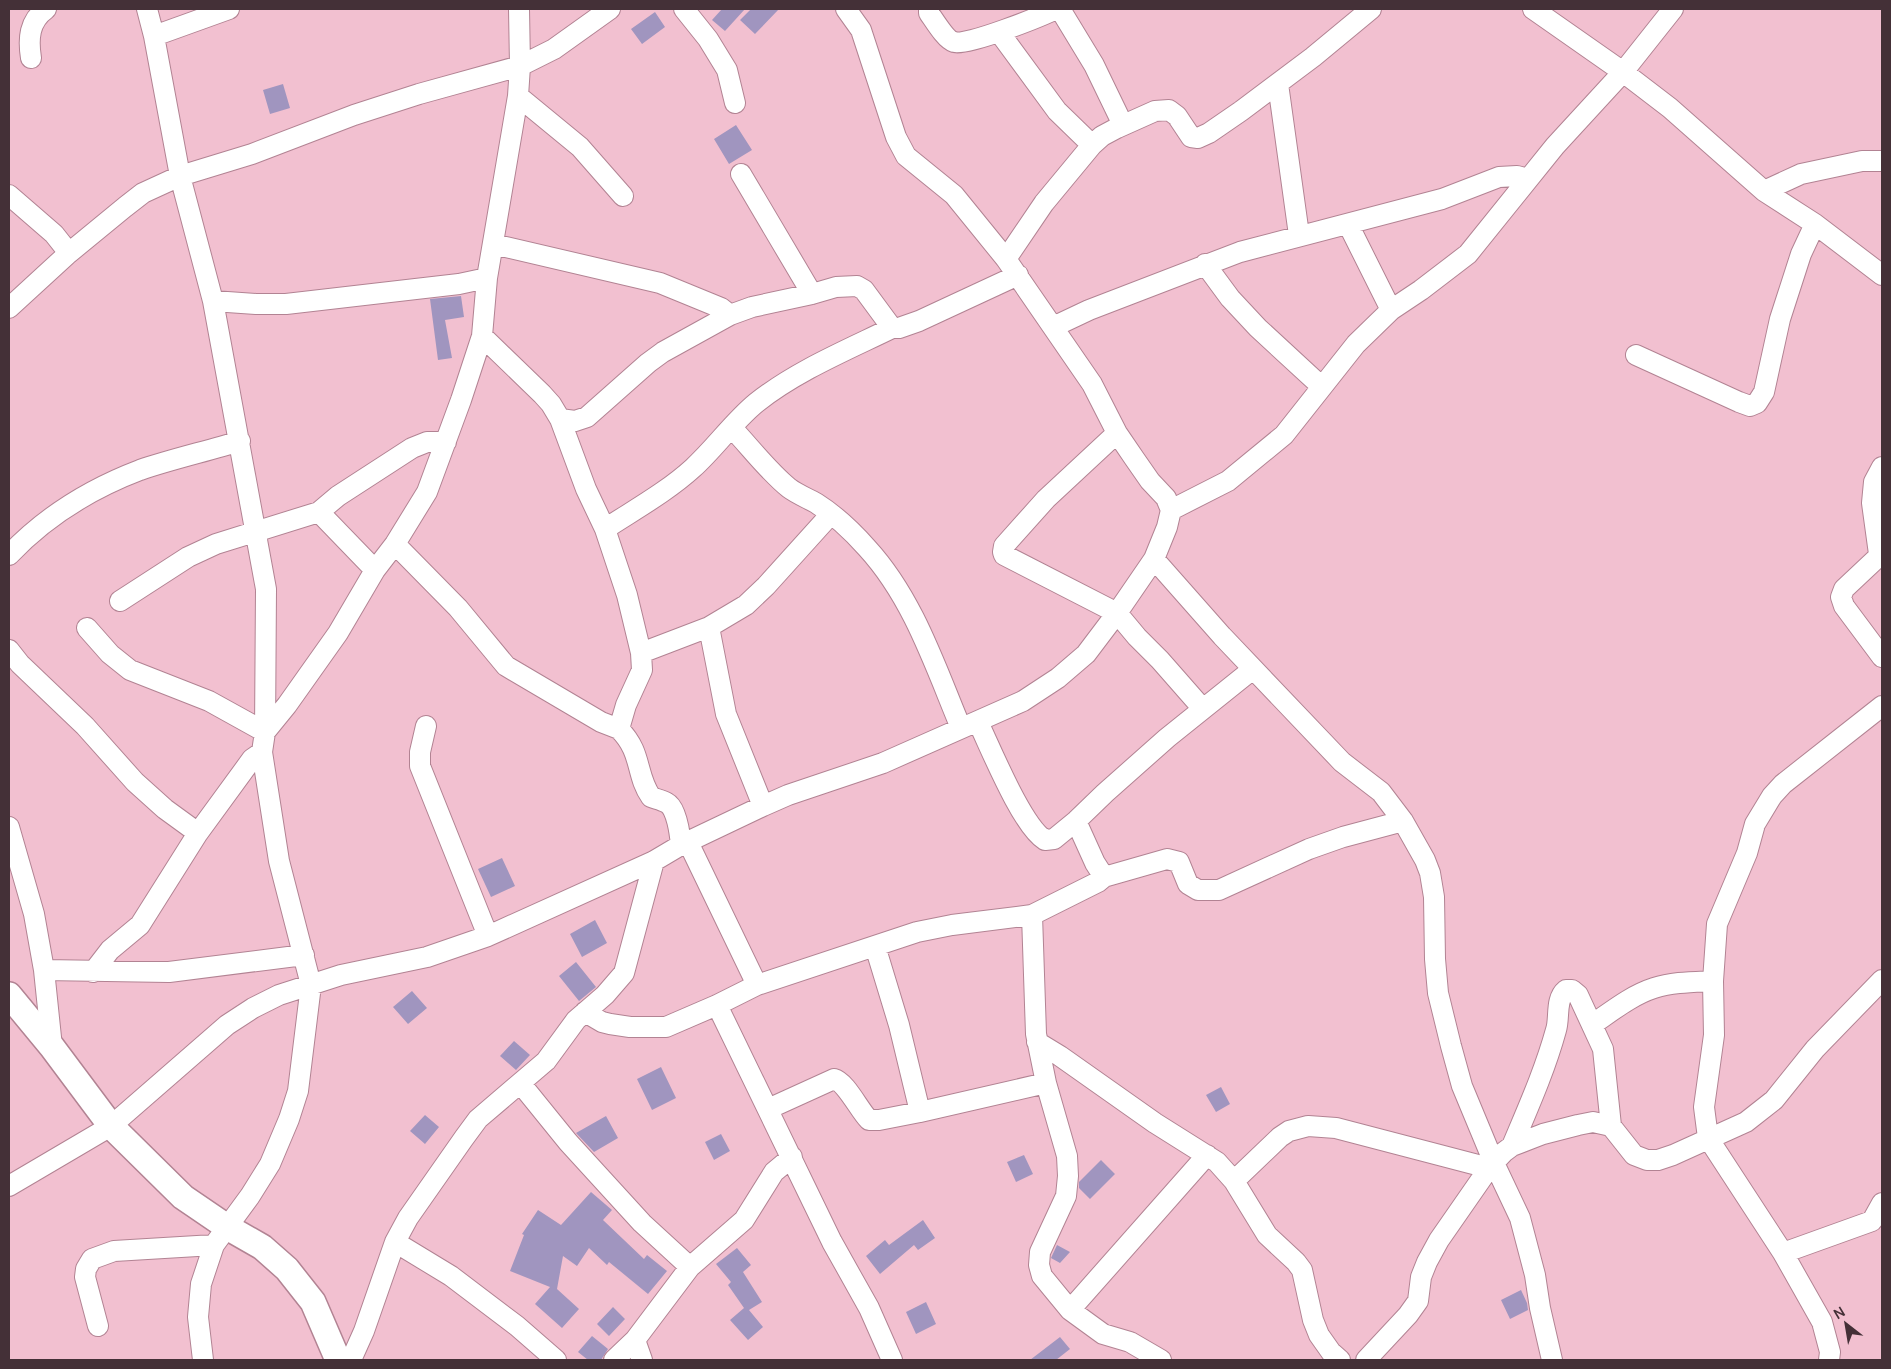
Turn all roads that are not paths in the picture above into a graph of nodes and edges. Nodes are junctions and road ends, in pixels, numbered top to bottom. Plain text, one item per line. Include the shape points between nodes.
1 (46, 9) edge
2 (146, 9) edge
3 (229, 9) edge
4 (519, 9) edge
5 (610, 9) edge
6 (684, 9) edge
7 (846, 9) edge
8 (929, 9) edge
9 (1056, 9) edge
10 (1060, 9) edge
11 (1370, 9) edge
12 (1533, 9) edge
13 (1673, 9) edge
14 (999, 32) junction
15 (154, 36) junction
16 (31, 58) dead end
17 (520, 66) junction
18 (1623, 72) junction
19 (1278, 84) junction
20 (518, 96) junction
21 (735, 103) dead end
22 (1124, 124) junction
23 (1092, 145) junction
24 (1882, 161) edge
25 (741, 174) dead end
26 (180, 176) junction
27 (1528, 179) junction
28 (1764, 191) junction
29 (9, 195) edge
30 (623, 196) dead end
31 (1348, 224) junction
32 (1815, 224) junction
33 (1299, 235) junction
34 (493, 244) junction
35 (69, 253) junction
36 (1006, 259) junction
37 (1205, 264) junction
38 (1018, 275) junction
39 (1882, 275) edge
40 (487, 278) junction
41 (812, 294) junction
42 (213, 301) junction
43 (9, 308) edge
44 (1391, 310) junction
45 (730, 315) junction
46 (1053, 326) junction
47 (892, 328) junction
48 (482, 336) junction
49 (1636, 356) dead end
50 (1322, 387) junction
51 (560, 419) junction
52 (732, 428) junction
53 (1117, 433) junction
54 (240, 441) junction
55 (446, 442) junction
56 (1882, 467) edge
57 (1171, 510) junction
58 (319, 512) junction
59 (831, 514) junction
60 (605, 529) junction
61 (255, 531) junction
62 (395, 544) junction
63 (10, 550) edge
64 (1154, 559) junction
65 (375, 570) junction
66 (120, 601) dead end
67 (1116, 613) junction
68 (709, 626) junction
69 (86, 628) dead end
70 (9, 650) edge
71 (641, 653) junction
72 (1882, 657) edge
73 (1253, 669) junction
74 (1882, 706) edge
75 (1203, 709) junction
76 (969, 725) junction
77 (426, 726) dead end
78 (619, 729) junction
79 (263, 742) junction
80 (763, 806) junction
81 (1076, 821) junction
82 (1403, 821) junction
83 (9, 827) edge
84 (198, 833) junction
85 (684, 843) junction
86 (654, 861) junction
87 (1104, 877) junction
88 (1032, 914) junction
89 (488, 936) junction
90 (875, 946) junction
91 (304, 955) junction
92 (44, 970) junction
93 (93, 972) junction
94 (1713, 980) junction
95 (1882, 980) edge
96 (757, 985) junction
97 (311, 986) junction
98 (9, 995) edge
99 (717, 1006) junction
100 (585, 1012) junction
101 (1593, 1024) junction
102 (1037, 1042) junction
103 (52, 1046) junction
104 (1046, 1083) junction
105 (521, 1084) junction
106 (768, 1109) junction
107 (920, 1112) junction
108 (111, 1126) junction
109 (1612, 1126) junction
110 (1708, 1138) junction
111 (1512, 1146) junction
112 (1206, 1155) junction
113 (792, 1157) junction
114 (1491, 1165) junction
115 (1234, 1181) junction
116 (9, 1186) edge
117 (1879, 1219) edge
118 (220, 1236) junction
119 (395, 1242) junction
120 (1783, 1252) junction
121 (690, 1268) junction
122 (1070, 1310) junction
123 (98, 1326) dead end
124 (635, 1340) junction
125 (203, 1360) edge
126 (338, 1360) edge
127 (351, 1360) edge
128 (556, 1360) edge
129 (614, 1360) edge
130 (642, 1360) edge
131 (892, 1360) edge
132 (1161, 1360) edge
133 (1340, 1360) edge
134 (1366, 1360) edge
135 (1552, 1360) edge
136 (1829, 1360) edge

1 - 16 street via 31,29
2 - 15 street
3 - 15 street
4 - 17 street
5 - 17 street via 554,49
6 - 21 street via 728,70
7 - 36 street via 861,30 896,137 906,156 954,194
8 - 14 street via 954,43
9 - 14 street
10 - 22 street
11 - 19 street
12 - 18 street
13 - 18 street
14 - 23 street via 1057,111
15 - 26 street
17 - 20 street
17 - 26 street via 354,115 252,154
18 - 27 street
18 - 28 street via 1670,108
19 - 22 street via 1198,138 1191,137 1169,110 1154,111
19 - 33 street
20 - 30 street via 580,147
20 - 34 street
22 - 23 street
23 - 36 street via 1044,203
24 - 28 street via 1862,161 1801,174
25 - 41 street
26 - 35 street via 143,193
26 - 42 street
27 - 31 street via 1499,177 1442,199
27 - 44 street via 1468,254
28 - 32 street
29 - 35 street via 54,234
31 - 33 street
31 - 44 street
32 - 39 street
32 - 49 street via 1801,254 1780,319 1764,392 1756,403 1750,406 1739,402
33 - 37 street
34 - 40 street
34 - 45 street via 660,283 722,308
35 - 43 street
36 - 38 street
37 - 46 street
37 - 50 street via 1258,328
38 - 46 street
38 - 47 street via 919,321
40 - 42 street via 295,303
40 - 48 street
41 - 45 street
41 - 47 street via 836,287 857,286 864,290
42 - 54 street
44 - 50 street via 1356,344
45 - 51 street via 663,352 586,418 575,421
46 - 53 street via 1092,384
47 - 52 street via 785,384 756,404
48 - 51 street via 547,399
48 - 55 street
50 - 57 street via 1284,435 1249,464 1228,481
51 - 60 street
52 - 59 street via 778,478
52 - 60 street via 674,484
53 - 57 street via 1150,481 1166,498
53 - 67 street via 1046,499 1004,546 1003,552
54 - 61 street
54 - 63 street via 141,470 93,490 55,514
55 - 58 street via 427,442 412,448
55 - 62 street via 427,492
56 - 72 street via 1874,482 1872,503 1879,554 1844,589 1841,597 1844,606
57 - 64 street
58 - 61 street
58 - 65 street
59 - 68 street via 746,605
59 - 76 street via 868,549 904,598
60 - 71 street via 627,595
61 - 66 street via 188,556
61 - 79 street via 266,588
62 - 65 street
62 - 78 street via 458,608 506,666 601,722
64 - 67 street
64 - 73 street
65 - 79 street via 338,633
67 - 75 street
67 - 76 street via 1086,654 1058,678 1023,702
68 - 71 street
68 - 80 street via 726,714
69 - 79 street via 130,670 209,701
70 - 84 street via 135,782
71 - 78 street via 642,670
73 - 75 street
73 - 82 street via 1342,762 1381,792
74 - 94 street via 1772,796 1755,824 1747,853 1716,924
75 - 81 street
76 - 80 street via 882,763
76 - 81 street via 1038,836 1045,840 1054,838
77 - 89 street via 420,766
78 - 85 street via 634,748 651,797 672,807
79 - 84 street
79 - 91 street via 279,861
80 - 85 street
81 - 87 street
82 - 87 street via 1343,837 1219,890 1198,890 1188,884 1178,862 1167,858
82 - 114 street via 1430,873 1438,993 1462,1086
83 - 92 street via 34,914
84 - 93 street via 140,925 110,950
85 - 86 street
85 - 96 street
86 - 89 street
86 - 100 street via 624,973 606,995
87 - 88 street
88 - 90 street via 917,932
88 - 102 street
89 - 97 street via 427,957 341,975
90 - 96 street
90 - 107 street
91 - 93 street via 169,972
91 - 97 street
92 - 93 street
92 - 103 street
94 - 101 street via 1653,988 1628,1000
94 - 110 street via 1714,1035 1704,1107
95 - 110 street via 1815,1049 1774,1100 1746,1122
96 - 99 street
97 - 108 street via 253,1008 228,1025
97 - 118 street via 298,1091 292,1110 270,1164
98 - 103 street
99 - 100 street via 666,1027 610,1024
99 - 106 street
100 - 105 street via 565,1033 546,1061
101 - 109 street via 1602,1050
101 - 111 street via 1578,995 1572,990 1562,993 1558,1026 1547,1062
102 - 104 street
102 - 112 street
103 - 108 street
104 - 107 street
104 - 122 street via 1068,1156 1068,1176 1066,1196 1040,1252 1039,1264 1042,1276
105 - 119 street via 478,1119 408,1218
105 - 121 street via 568,1142 642,1223
106 - 107 street via 834,1079 842,1083 869,1120
106 - 113 street
108 - 116 street
108 - 118 street
109 - 110 street via 1634,1155 1647,1160 1673,1155
109 - 111 street via 1593,1122 1543,1134
110 - 120 street
111 - 114 street
112 - 115 street
112 - 122 street
113 - 121 street via 774,1172 744,1220
113 - 131 street
114 - 115 street via 1336,1128 1308,1126 1280,1137
114 - 134 street via 1427,1262 1418,1301
114 - 135 street via 1520,1218
115 - 133 street via 1266,1235 1302,1270 1313,1320 1331,1352
117 - 120 street
118 - 123 street via 114,1251 92,1259 85,1277
118 - 125 street via 201,1284 198,1316
118 - 126 street via 262,1248 287,1268 313,1302
119 - 127 street
119 - 128 street via 451,1276
120 - 136 street via 1822,1322
121 - 124 street
122 - 132 street via 1104,1334 1130,1342
124 - 129 street
124 - 130 street

